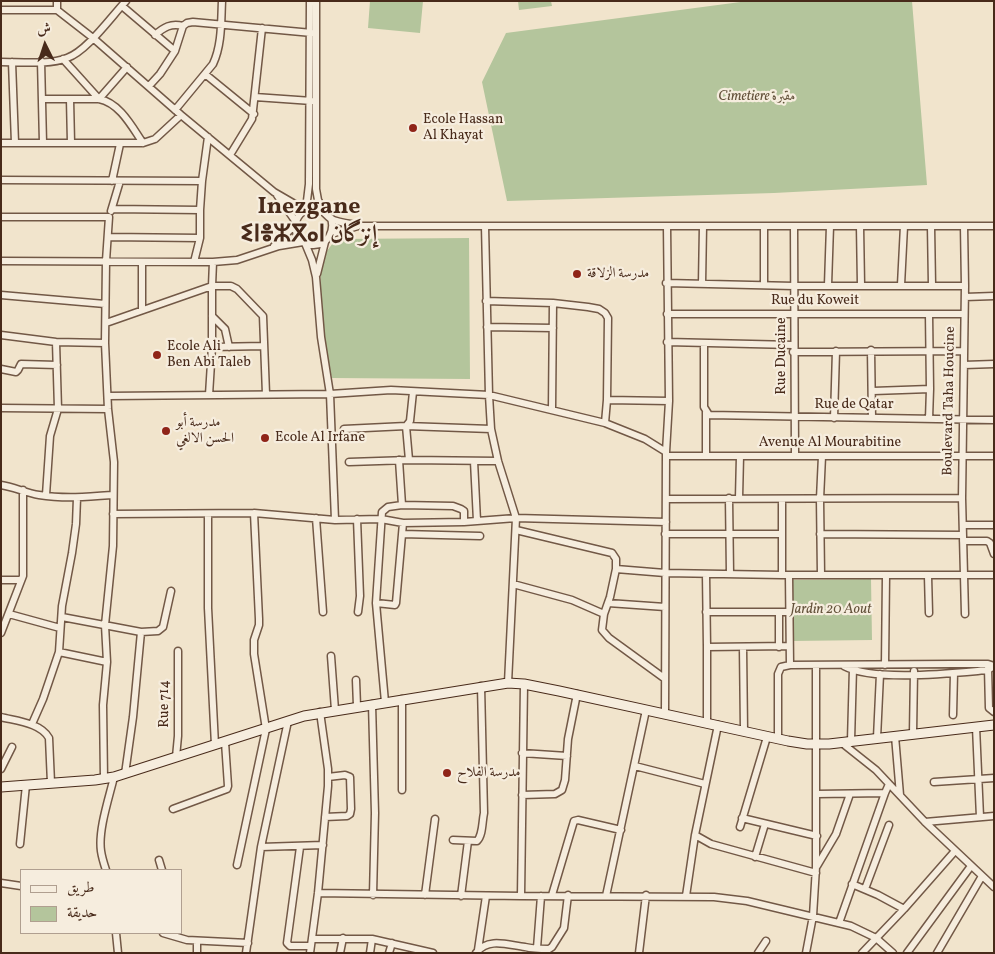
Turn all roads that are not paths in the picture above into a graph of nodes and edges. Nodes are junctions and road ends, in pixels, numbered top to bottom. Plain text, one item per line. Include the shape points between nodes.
1 (57, 1) edge
2 (222, 1) edge
3 (124, 3) edge
4 (313, 3) edge
5 (1, 10) edge
6 (57, 10) junction
7 (221, 24) junction
8 (183, 26) junction
9 (262, 28) junction
10 (313, 33) junction
11 (155, 35) junction
12 (94, 38) junction
13 (175, 51) junction
14 (63, 59) junction
15 (41, 61) junction
16 (1, 62) edge
17 (12, 62) junction
18 (127, 67) junction
19 (205, 74) junction
20 (149, 86) junction
21 (255, 97) junction
22 (99, 99) junction
23 (42, 100) junction
24 (70, 100) junction
25 (313, 101) junction
26 (175, 110) junction
27 (254, 114) junction
28 (181, 115) junction
29 (208, 137) junction
30 (1, 143) edge
31 (15, 143) junction
32 (43, 143) junction
33 (71, 143) junction
34 (143, 143) junction
35 (120, 144) junction
36 (230, 156) junction
37 (1, 180) edge
38 (112, 181) junction
39 (120, 181) junction
40 (202, 181) junction
41 (274, 192) junction
42 (112, 209) junction
43 (200, 210) junction
44 (306, 210) junction
45 (324, 211) junction
46 (109, 217) junction
47 (1, 218) edge
48 (331, 218) junction
49 (295, 223) junction
50 (362, 226) junction
51 (485, 226) junction
52 (667, 226) junction
53 (703, 226) junction
54 (764, 226) junction
55 (794, 226) junction
56 (830, 226) junction
57 (860, 226) junction
58 (904, 226) junction
59 (931, 226) junction
60 (964, 226) junction
61 (994, 226) edge
62 (331, 234) junction
63 (108, 237) junction
64 (200, 238) junction
65 (304, 242) junction
66 (325, 242) junction
67 (272, 248) junction
68 (1, 261) edge
69 (106, 261) junction
70 (142, 262) junction
71 (194, 262) junction
72 (214, 262) junction
73 (316, 277) junction
74 (666, 283) junction
75 (702, 284) junction
76 (764, 285) junction
77 (828, 285) junction
78 (861, 285) junction
79 (901, 285) junction
80 (932, 285) junction
81 (212, 286) junction
82 (794, 286) junction
83 (965, 286) junction
84 (1, 295) edge
85 (994, 296) edge
86 (964, 297) junction
87 (486, 302) junction
88 (554, 303) junction
89 (106, 304) junction
90 (142, 310) junction
91 (794, 313) junction
92 (667, 314) junction
93 (929, 314) junction
94 (964, 314) junction
95 (212, 316) junction
96 (106, 323) junction
97 (487, 327) junction
98 (553, 328) junction
99 (1, 335) edge
100 (56, 342) junction
101 (667, 342) junction
102 (105, 343) junction
103 (704, 343) junction
104 (264, 346) junction
105 (212, 347) junction
106 (229, 347) junction
107 (793, 349) junction
108 (871, 350) junction
109 (930, 350) junction
110 (963, 351) junction
111 (836, 352) junction
112 (57, 364) junction
113 (994, 364) edge
114 (964, 365) junction
115 (1, 369) edge
116 (930, 389) junction
117 (873, 391) junction
118 (413, 392) junction
119 (266, 394) junction
120 (330, 394) junction
121 (209, 395) junction
122 (489, 395) junction
123 (108, 396) junction
124 (607, 400) junction
125 (668, 401) junction
126 (1, 408) edge
127 (58, 409) junction
128 (108, 409) junction
129 (552, 410) junction
130 (706, 412) junction
131 (795, 418) junction
132 (834, 418) junction
133 (872, 418) junction
134 (929, 419) junction
135 (963, 420) junction
136 (994, 420) edge
137 (604, 423) junction
138 (406, 426) junction
139 (344, 429) dead end
140 (491, 429) junction
141 (666, 454) junction
142 (706, 456) junction
143 (740, 456) junction
144 (795, 456) junction
145 (822, 456) junction
146 (963, 456) junction
147 (994, 456) edge
148 (399, 460) junction
149 (409, 460) junction
150 (474, 461) junction
151 (498, 461) junction
152 (349, 462) dead end
153 (1, 485) edge
154 (23, 490) junction
155 (113, 494) junction
156 (46, 496) junction
157 (77, 498) junction
158 (729, 498) junction
159 (739, 498) junction
160 (782, 498) junction
161 (962, 498) junction
162 (666, 499) junction
163 (820, 499) junction
164 (402, 505) junction
165 (254, 513) junction
166 (113, 514) junction
167 (208, 514) junction
168 (316, 518) junction
169 (516, 518) junction
170 (357, 519) junction
171 (381, 519) junction
172 (335, 520) junction
173 (476, 521) junction
174 (464, 522) junction
175 (666, 522) junction
176 (403, 523) junction
177 (963, 525) junction
178 (994, 525) edge
179 (516, 530) junction
180 (402, 534) junction
181 (665, 534) junction
182 (782, 534) junction
183 (820, 534) junction
184 (730, 535) junction
185 (480, 536) dead end
186 (963, 538) junction
187 (994, 554) edge
188 (616, 569) junction
189 (665, 573) junction
190 (706, 574) junction
191 (730, 574) junction
192 (786, 575) junction
193 (821, 575) junction
194 (886, 576) junction
195 (928, 576) junction
196 (965, 576) junction
197 (994, 576) edge
198 (1, 580) edge
199 (21, 580) junction
200 (513, 584) junction
201 (171, 591) dead end
202 (376, 603) junction
203 (608, 603) junction
204 (665, 607) junction
205 (323, 612) dead end
206 (358, 612) dead end
207 (706, 612) junction
208 (779, 612) junction
209 (789, 612) junction
210 (929, 613) dead end
211 (9, 614) junction
212 (604, 614) junction
213 (965, 614) dead end
214 (62, 617) junction
215 (105, 625) junction
216 (60, 628) junction
217 (141, 632) junction
218 (1, 633) edge
219 (789, 646) junction
220 (706, 647) junction
221 (743, 647) junction
222 (779, 647) junction
223 (178, 650) dead end
224 (59, 652) junction
225 (331, 656) dead end
226 (107, 662) junction
227 (790, 665) junction
228 (886, 665) junction
229 (914, 665) junction
230 (816, 666) junction
231 (988, 667) junction
232 (853, 668) junction
233 (954, 672) junction
234 (880, 674) junction
235 (914, 674) junction
236 (664, 678) junction
237 (356, 680) dead end
238 (508, 683) junction
239 (524, 684) junction
240 (481, 686) junction
241 (577, 694) junction
242 (402, 699) junction
243 (385, 702) junction
244 (372, 704) junction
245 (357, 706) junction
246 (335, 710) junction
247 (646, 710) junction
248 (320, 712) junction
249 (994, 712) edge
250 (665, 714) junction
251 (953, 715) dead end
252 (1, 716) edge
253 (288, 721) junction
254 (706, 723) junction
255 (32, 724) junction
256 (718, 725) junction
257 (994, 725) edge
258 (976, 727) junction
259 (266, 729) junction
260 (744, 731) junction
261 (914, 734) junction
262 (895, 736) junction
263 (767, 737) junction
264 (877, 738) junction
265 (778, 739) junction
266 (225, 742) junction
267 (846, 742) junction
268 (215, 745) junction
269 (816, 745) junction
270 (12, 746) dead end
271 (522, 753) junction
272 (176, 756) junction
273 (567, 756) junction
274 (635, 766) junction
275 (1, 769) edge
276 (125, 774) junction
277 (114, 777) junction
278 (328, 777) junction
279 (994, 778) edge
280 (104, 779) junction
281 (979, 779) junction
282 (934, 782) dead end
283 (51, 783) junction
284 (705, 784) junction
285 (889, 784) junction
286 (26, 785) junction
287 (1, 786) edge
288 (402, 790) dead end
289 (885, 793) junction
290 (817, 794) junction
291 (850, 794) junction
292 (522, 795) junction
293 (900, 795) junction
294 (173, 809) dead end
295 (325, 816) junction
296 (994, 816) edge
297 (980, 817) junction
298 (742, 818) junction
299 (435, 819) dead end
300 (925, 822) junction
301 (765, 824) junction
302 (888, 824) dead end
303 (740, 827) dead end
304 (621, 830) junction
305 (695, 835) junction
306 (817, 836) junction
307 (453, 840) dead end
308 (468, 841) junction
309 (20, 844) dead end
310 (323, 846) junction
311 (261, 847) junction
312 (300, 847) junction
313 (955, 851) junction
314 (755, 857) junction
315 (158, 860) dead end
316 (237, 865) dead end
317 (971, 866) junction
318 (106, 869) edge
319 (162, 869) edge
320 (816, 870) junction
321 (982, 876) junction
322 (1, 883) edge
323 (852, 884) junction
324 (20, 886) edge
325 (994, 887) edge
326 (865, 889) junction
327 (318, 893) junction
328 (373, 894) junction
329 (425, 895) junction
330 (552, 895) junction
331 (568, 895) junction
332 (646, 895) junction
333 (461, 896) junction
334 (486, 896) junction
335 (521, 896) junction
336 (541, 896) junction
337 (606, 896) junction
338 (686, 896) junction
339 (904, 909) junction
340 (813, 916) junction
341 (839, 923) junction
342 (116, 934) edge
343 (169, 934) edge
344 (343, 938) junction
345 (876, 938) junction
346 (372, 939) junction
347 (197, 941) junction
348 (766, 941) dead end
349 (248, 943) junction
350 (392, 943) junction
351 (311, 946) edge
352 (538, 948) junction
353 (477, 951) edge
354 (118, 953) edge
355 (197, 953) edge
356 (246, 953) edge
357 (340, 953) edge
358 (370, 953) edge
359 (389, 953) edge
360 (433, 953) edge
361 (639, 953) edge
362 (758, 953) edge
363 (806, 953) edge
364 (862, 953) edge
365 (894, 953) edge
366 (907, 953) edge
367 (937, 953) edge

1 - 6 street
2 - 7 street
3 - 11 street
3 - 12 street
4 - 10 street
5 - 6 street
6 - 12 street
7 - 8 street via 190,22
7 - 9 street
7 - 19 street via 217,56
8 - 11 street via 170,25
8 - 13 street
9 - 10 street
9 - 21 street
10 - 25 street
11 - 13 street
12 - 14 street
12 - 18 street
13 - 20 street
14 - 15 street
14 - 22 street
15 - 17 street
15 - 23 street
16 - 17 street
17 - 31 street
18 - 20 street
18 - 22 street
19 - 26 street
19 - 27 street
20 - 26 street
21 - 25 street
21 - 27 street
22 - 24 street
22 - 34 street via 108,101 118,110
23 - 24 street
23 - 32 street
24 - 33 street
25 - 44 street
25 - 45 street via 316,189
26 - 28 street
27 - 36 street
28 - 29 street
28 - 34 street via 155,139
29 - 36 street
29 - 40 street
30 - 31 street
31 - 32 street
32 - 33 street
33 - 35 street
34 - 35 street
35 - 38 street
36 - 41 street
37 - 38 street
38 - 39 street
39 - 40 street
39 - 42 street
40 - 43 street
41 - 44 street
41 - 49 street
42 - 43 street
42 - 46 street
43 - 64 street
44 - 45 street
44 - 49 street
45 - 48 street
46 - 47 street
46 - 63 street
48 - 50 street
48 - 62 street
49 - 65 street via 297,236
49 - 67 street
50 - 51 street
50 - 62 street
51 - 52 street
51 - 87 street
52 - 53 street
52 - 74 street
53 - 54 street
53 - 75 street
54 - 55 street
54 - 76 street
55 - 56 street
55 - 82 street, Rue Ducaine
56 - 57 street
56 - 77 street
57 - 58 street
57 - 78 street
58 - 59 street
58 - 79 street
59 - 60 street
59 - 80 street
60 - 61 street
60 - 83 street, Boulevard Taha Houcine
62 - 66 street
63 - 64 street
63 - 69 street
64 - 71 street
65 - 66 street via 312,245
65 - 67 street
65 - 73 street
66 - 73 street
67 - 72 street via 249,257
68 - 69 street
69 - 70 street
69 - 89 street
70 - 71 street
70 - 90 street
71 - 72 street
72 - 81 street
73 - 120 street
74 - 75 street
74 - 92 street
75 - 76 street
76 - 82 street
77 - 78 street
77 - 82 street
78 - 79 street
79 - 80 street
80 - 83 street
81 - 90 street
81 - 95 street
81 - 104 street via 231,286 259,312 264,321
82 - 91 street, Rue Ducaine
83 - 86 street, Boulevard Taha Houcine
84 - 89 street
85 - 86 street
86 - 94 street, Boulevard Taha Houcine
87 - 88 street
87 - 97 street
88 - 98 street
88 - 124 street via 596,308 607,316
89 - 96 street
90 - 96 street
91 - 92 street, Rue du Koweit
91 - 93 street, Rue du Koweit
91 - 107 street, Rue Ducaine
92 - 101 street
93 - 94 street, Rue du Koweit
93 - 109 street
94 - 110 street, Boulevard Taha Houcine
95 - 105 street
95 - 106 street via 225,329
96 - 102 street
97 - 98 street
97 - 122 street
98 - 129 street
99 - 100 street
100 - 102 street
100 - 112 street
101 - 103 street
101 - 125 street
102 - 123 street
103 - 107 street
103 - 130 street
104 - 106 street
104 - 119 street
105 - 106 street
105 - 121 street
107 - 111 street
107 - 131 street, Rue Ducaine
108 - 109 street
108 - 111 street
108 - 117 street
109 - 110 street
109 - 116 street
110 - 114 street, Boulevard Taha Houcine
111 - 132 street
112 - 115 street via 21,364 16,372
112 - 127 street
113 - 114 street
114 - 135 street, Boulevard Taha Houcine
116 - 117 street
116 - 134 street
117 - 133 street
118 - 120 street via 391,390
118 - 122 street
118 - 138 street via 410,421
119 - 120 street
119 - 121 street
120 - 172 street
121 - 123 street
122 - 129 street
122 - 140 street
123 - 128 street
124 - 125 street
124 - 137 street
125 - 141 street
126 - 127 street
127 - 128 street
127 - 156 street via 50,436
128 - 155 street via 114,462
129 - 137 street
130 - 131 street, Rue de Qatar via 714,416
130 - 142 street
131 - 132 street, Rue de Qatar
131 - 144 street, Rue Ducaine
132 - 133 street, Rue de Qatar
133 - 134 street, Rue de Qatar
134 - 135 street, Rue de Qatar
135 - 136 street, Rue de Qatar
135 - 146 street, Boulevard Taha Houcine
137 - 141 street via 645,439
138 - 139 street
138 - 140 street
138 - 149 street
140 - 151 street
141 - 142 street, Avenue Al Mourabitine
141 - 162 street
142 - 143 street, Avenue Al Mourabitine
143 - 144 street, Avenue Al Mourabitine
143 - 159 street
144 - 145 street, Avenue Al Mourabitine
145 - 146 street, Avenue Al Mourabitine
145 - 163 street
146 - 147 street, Avenue Al Mourabitine
146 - 161 street, Boulevard Taha Houcine
148 - 149 street
148 - 152 street
148 - 164 street
149 - 150 street
150 - 151 street
150 - 173 street
151 - 169 street
153 - 154 street
154 - 156 street
154 - 199 street
155 - 157 street
155 - 166 street
156 - 157 street
157 - 214 street
158 - 159 street
158 - 162 street
158 - 184 street
159 - 160 street
160 - 163 street
160 - 182 street
161 - 163 street
161 - 177 street, Boulevard Taha Houcine
162 - 175 street
163 - 183 street
164 - 171 street via 388,507 382,512
164 - 174 street via 458,507 464,511
165 - 167 street
165 - 168 street
165 - 259 street via 259,625 254,654
166 - 167 street
166 - 215 street via 112,571
167 - 268 street via 208,608
168 - 172 street
168 - 205 street
169 - 173 street
169 - 175 street
169 - 179 street
170 - 171 street
170 - 172 street
170 - 206 street
171 - 176 street
171 - 202 street
173 - 174 street
174 - 176 street
175 - 181 street
176 - 180 street
177 - 178 street
177 - 186 street, Boulevard Taha Houcine
179 - 188 street via 612,553
179 - 200 street
180 - 185 street
180 - 202 street via 396,603
181 - 184 street
181 - 189 street
182 - 184 street
182 - 192 street
183 - 186 street
183 - 193 street
184 - 191 street
186 - 187 street via 987,541
186 - 196 street, Boulevard Taha Houcine
188 - 189 street
188 - 203 street
189 - 190 street
189 - 204 street
190 - 191 street
190 - 207 street
191 - 192 street
192 - 193 street
192 - 209 street
193 - 194 street
194 - 195 street
194 - 228 street
195 - 196 street
195 - 210 street
196 - 197 street
196 - 213 street, Boulevard Taha Houcine
198 - 199 street
199 - 211 street
200 - 212 street via 572,600
200 - 238 street
201 - 217 street via 162,629
202 - 243 street
203 - 204 street
203 - 212 street
204 - 236 street
207 - 208 street
207 - 220 street
208 - 209 street
208 - 222 street
209 - 219 street
211 - 216 street
211 - 218 street
212 - 236 street via 604,633
214 - 215 street
214 - 216 street
215 - 217 street
215 - 226 street
216 - 224 street
217 - 276 street
219 - 222 street
219 - 227 street
220 - 221 street
220 - 254 street
221 - 222 street
221 - 260 street
223 - 272 street, Rue 714
224 - 226 street
224 - 255 street
225 - 246 street
226 - 280 street
227 - 230 street
227 - 265 street via 781,667 779,672
228 - 229 street
228 - 232 street
229 - 231 street
229 - 235 street
230 - 232 street
230 - 269 street
231 - 233 street
231 - 249 street via 989,708
232 - 234 street
232 - 267 street
233 - 235 street
233 - 251 street
234 - 235 street
234 - 264 street
235 - 261 street
236 - 250 street
237 - 245 street
238 - 239 street
238 - 240 street
239 - 241 street
239 - 271 street
240 - 242 street
240 - 308 street via 484,813 480,839
241 - 247 street
241 - 273 street
242 - 243 street
242 - 288 street
243 - 244 street
244 - 245 street
244 - 328 street
245 - 246 street
246 - 248 street
247 - 250 street
247 - 274 street
248 - 253 street
248 - 278 street
250 - 254 street
252 - 255 street
253 - 259 street
253 - 311 street
254 - 256 street
255 - 283 street via 46,732 49,738
256 - 260 street
256 - 284 street
257 - 258 street
258 - 261 street
258 - 281 street
259 - 266 street
259 - 316 street
260 - 263 street
261 - 262 street
262 - 264 street
262 - 293 street
263 - 265 street
263 - 298 street
264 - 267 street
265 - 269 street
266 - 268 street
266 - 294 street via 228,788
267 - 269 street
267 - 285 street
268 - 272 street
269 - 290 street
270 - 275 street
271 - 273 street
271 - 292 street
272 - 276 street
273 - 292 street via 565,780 559,793
274 - 284 street
274 - 304 street
276 - 277 street
277 - 280 street
277 - 318 street via 100,844
278 - 295 street
278 - 295 street via 350,777 351,810 347,816
279 - 281 street
280 - 283 street
281 - 282 street
281 - 297 street
283 - 286 street
284 - 305 street
285 - 289 street
285 - 293 street
286 - 287 street
286 - 309 street
289 - 291 street
289 - 323 street
290 - 291 street
290 - 306 street
291 - 320 street via 836,834
292 - 335 street
293 - 300 street
295 - 310 street
296 - 297 street
297 - 300 street
298 - 301 street
298 - 303 street
299 - 329 street
300 - 313 street
301 - 306 street
301 - 314 street
302 - 326 street
304 - 330 street via 574,821
304 - 337 street
305 - 314 street via 711,844
305 - 338 street
306 - 320 street
307 - 308 street
308 - 333 street
310 - 312 street
310 - 327 street
311 - 312 street
311 - 349 street
312 - 351 street via 288,943 290,946
313 - 317 street
313 - 339 street
314 - 320 street
315 - 319 street
317 - 321 street
317 - 366 street
320 - 340 street
321 - 325 street
321 - 367 street
322 - 324 street
323 - 326 street
323 - 341 street
326 - 339 street
327 - 328 street
327 - 351 street
328 - 329 street
329 - 333 street
330 - 331 street
330 - 336 street
331 - 337 street
331 - 352 street via 560,937 552,948
332 - 337 street
332 - 338 street
332 - 361 street
333 - 334 street
334 - 335 street
334 - 353 street
335 - 336 street
336 - 352 street
338 - 340 street via 739,900
339 - 345 street
340 - 341 street
340 - 363 street
341 - 345 street
342 - 354 street
343 - 347 street
344 - 346 street
344 - 351 street
344 - 357 street
345 - 364 street
345 - 365 street
346 - 350 street
346 - 358 street
347 - 349 street
347 - 355 street
348 - 362 street
349 - 356 street
350 - 359 street
350 - 360 street
352 - 353 street via 498,943

